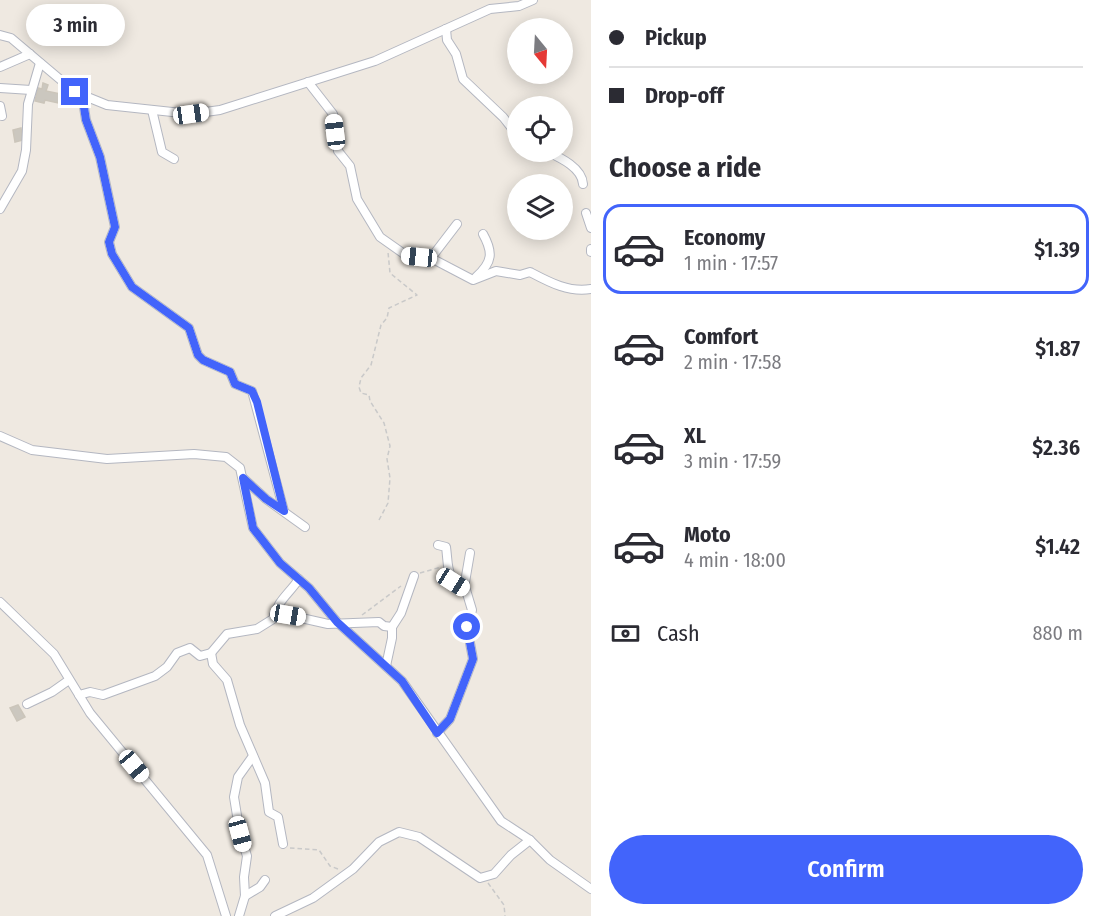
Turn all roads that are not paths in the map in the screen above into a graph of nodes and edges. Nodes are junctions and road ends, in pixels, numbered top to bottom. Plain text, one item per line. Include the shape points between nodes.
1 (534, 0) edge
2 (446, 29) junction
3 (0, 35) edge
4 (30, 54) junction
5 (40, 63) junction
6 (0, 67) edge
7 (308, 82) junction
8 (0, 88) edge
9 (31, 90) junction
10 (82, 95) junction
11 (0, 106) edge
12 (152, 110) junction
13 (2, 116) dead end
14 (507, 122) edge
15 (174, 159) dead end
16 (567, 162) edge
17 (583, 184) dead end
18 (0, 209) edge
19 (586, 213) dead end
20 (457, 224) dead end
21 (591, 228) edge
22 (483, 234) dead end
23 (431, 258) junction
24 (473, 280) junction
25 (591, 289) edge
26 (0, 436) edge
27 (243, 478) junction
28 (284, 511) junction
29 (305, 527) dead end
30 (438, 545) dead end
31 (470, 553) dead end
32 (414, 576) road end
33 (298, 579) junction
34 (464, 588) junction
35 (0, 603) edge
36 (274, 615) junction
37 (337, 622) junction
38 (392, 627) junction
39 (211, 653) junction
40 (386, 666) junction
41 (69, 680) junction
42 (79, 695) junction
43 (27, 704) dead end
44 (437, 733) junction
45 (253, 756) junction
46 (530, 840) junction
47 (284, 848) road end
48 (265, 880) dead end
49 (591, 890) edge
50 (245, 896) junction
51 (226, 916) edge
52 (240, 916) edge
53 (275, 916) edge

1 - 2 street via 490,9
2 - 7 street via 375,61
2 - 14 street via 463,79
3 - 4 street via 11,38
4 - 5 street
4 - 6 street
5 - 9 street
5 - 10 street
7 - 12 street via 220,110 191,114
7 - 23 street via 333,114 338,152 350,166 357,199 380,237 407,256
8 - 9 street
9 - 18 street via 22,171
10 - 12 street via 107,105
10 - 28 street via 115,227 109,242 112,254 132,287 189,328 203,360 230,372 235,384 252,391
11 - 13 street
12 - 15 street via 162,152
16 - 17 street via 581,176
19 - 21 street
20 - 23 street
22 - 24 street via 491,248 490,260
23 - 24 street
24 - 25 street via 496,271 511,275 530,272 564,288
26 - 27 street via 32,450 107,459 194,454 226,457 240,468
27 - 28 street
27 - 33 street via 253,528
28 - 29 street
30 - 34 street via 446,547 453,582
31 - 34 street
32 - 38 street
33 - 36 street via 277,603
33 - 37 street
34 - 44 street via 472,610 467,627 473,659 450,719
35 - 41 street via 54,654
36 - 37 street
36 - 39 street via 256,629 227,634
37 - 38 street via 379,622
37 - 40 street
38 - 40 street
39 - 42 street via 200,656 190,648 177,653 155,676 103,695
39 - 45 street via 213,664 227,680
40 - 44 street via 402,681
41 - 42 street
41 - 43 street
42 - 51 street via 207,855
44 - 46 street via 501,821
45 - 47 street via 265,783 268,812 278,817
45 - 50 street via 238,777 234,797 247,856
46 - 49 street
46 - 53 street via 494,874 480,878 419,837 399,831 379,842 348,873 313,898
48 - 50 street
50 - 52 street

